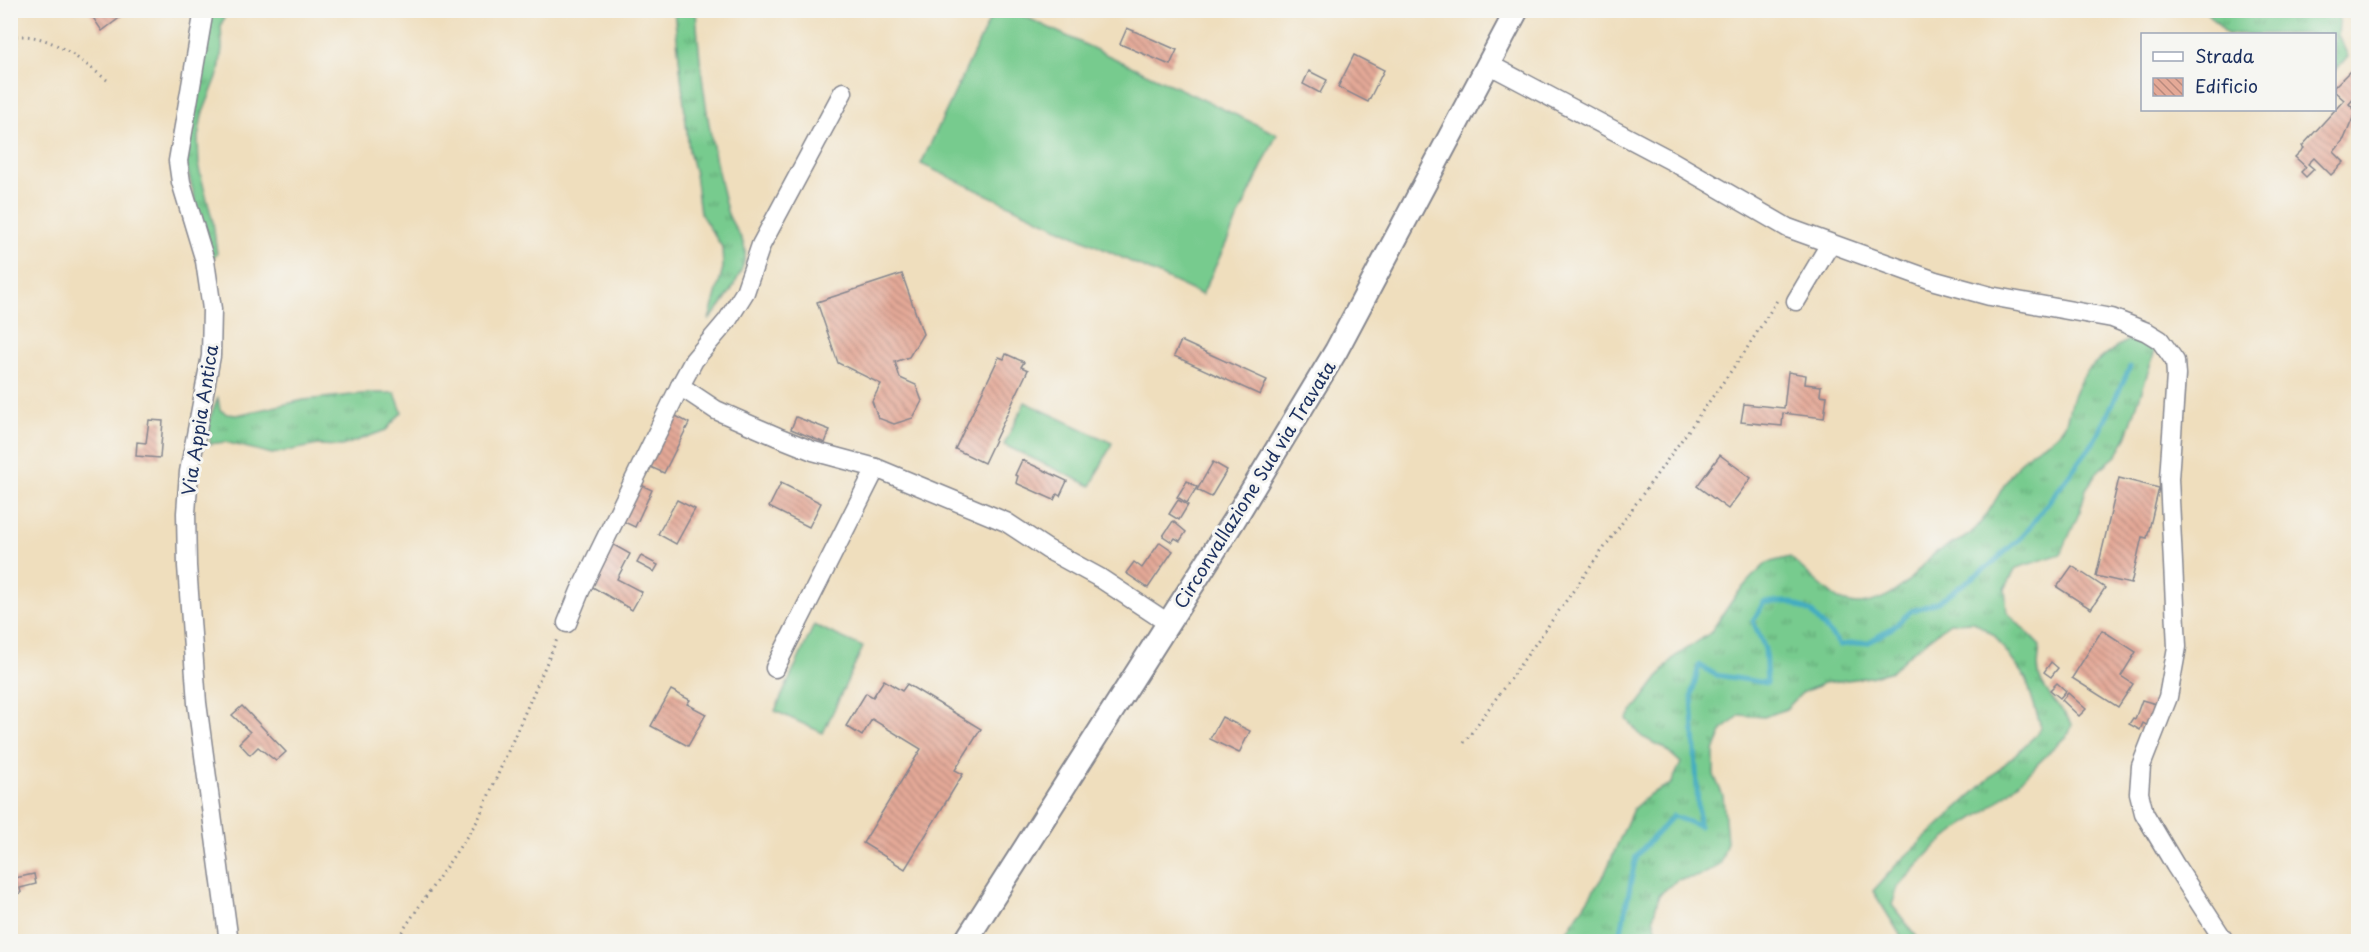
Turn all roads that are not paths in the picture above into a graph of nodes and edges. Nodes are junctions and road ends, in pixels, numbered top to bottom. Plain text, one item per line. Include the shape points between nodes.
1 (204, 10) edge
2 (1517, 10) edge
3 (1488, 64) junction
4 (843, 92) dead end
5 (1830, 244) junction
6 (1788, 299) road end
7 (680, 386) junction
8 (876, 468) junction
9 (567, 623) road end
10 (1168, 623) junction
11 (775, 669) dead end
12 (229, 942) edge
13 (965, 942) edge
14 (2225, 942) edge

1 - 12 street, Via Appia Antica via 178,161 205,261 213,327 208,381 189,472 187,566 197,703
2 - 3 street, Circonvallazione Sud via Travata
3 - 5 street via 1672,161 1788,228
3 - 10 street, Circonvallazione Sud via Travata via 1336,351
4 - 7 street via 761,245 745,292 694,360
5 - 6 street
5 - 14 street via 1990,296 2112,318 2160,340 2175,361 2169,479 2178,647 2168,697 2141,766 2139,793 2149,822
7 - 8 street via 716,410 778,437
7 - 9 street
8 - 10 street via 1006,522
8 - 11 street
10 - 13 street, Circonvallazione Sud via Travata

